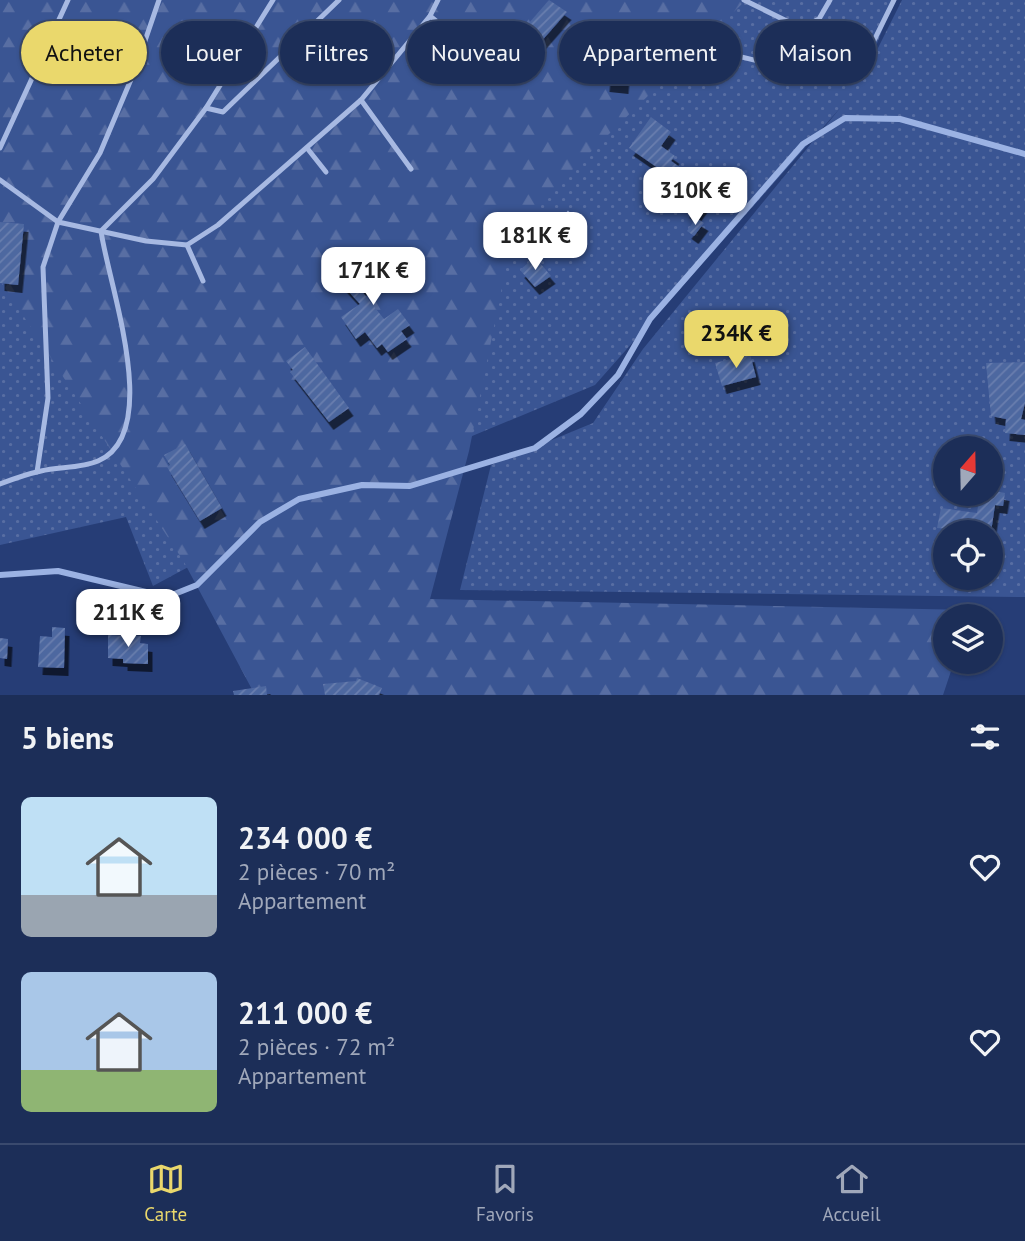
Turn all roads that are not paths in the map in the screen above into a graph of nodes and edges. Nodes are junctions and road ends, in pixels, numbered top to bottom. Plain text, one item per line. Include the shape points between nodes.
1 (68, 0) edge
2 (159, 0) edge
3 (273, 0) edge
4 (339, 0) edge
5 (438, 0) edge
6 (744, 0) edge
7 (830, 0) edge
8 (894, 0) edge
9 (430, 16) junction
10 (436, 21) edge
11 (741, 57) edge
12 (361, 100) junction
13 (206, 108) junction
14 (0, 148) edge
15 (307, 148) junction
16 (411, 169) dead end
17 (326, 172) dead end
18 (0, 180) edge
19 (58, 222) junction
20 (101, 231) junction
21 (187, 245) junction
22 (203, 281) dead end
23 (37, 472) junction
24 (0, 484) edge

1 - 14 lane
2 - 19 lane via 100,153
3 - 13 lane
4 - 13 lane via 223,112
5 - 9 lane
6 - 7 lane via 801,28 820,19
8 - 11 lane via 855,79 835,80
9 - 10 lane
9 - 12 lane
12 - 15 lane
12 - 16 lane
13 - 20 lane via 153,179
15 - 17 lane
15 - 21 lane via 218,225
18 - 19 lane
19 - 20 lane
19 - 23 lane via 43,267 48,398
20 - 21 lane
20 - 23 lane via 124,330 129,414 120,445 99,461
21 - 22 lane
23 - 24 lane

